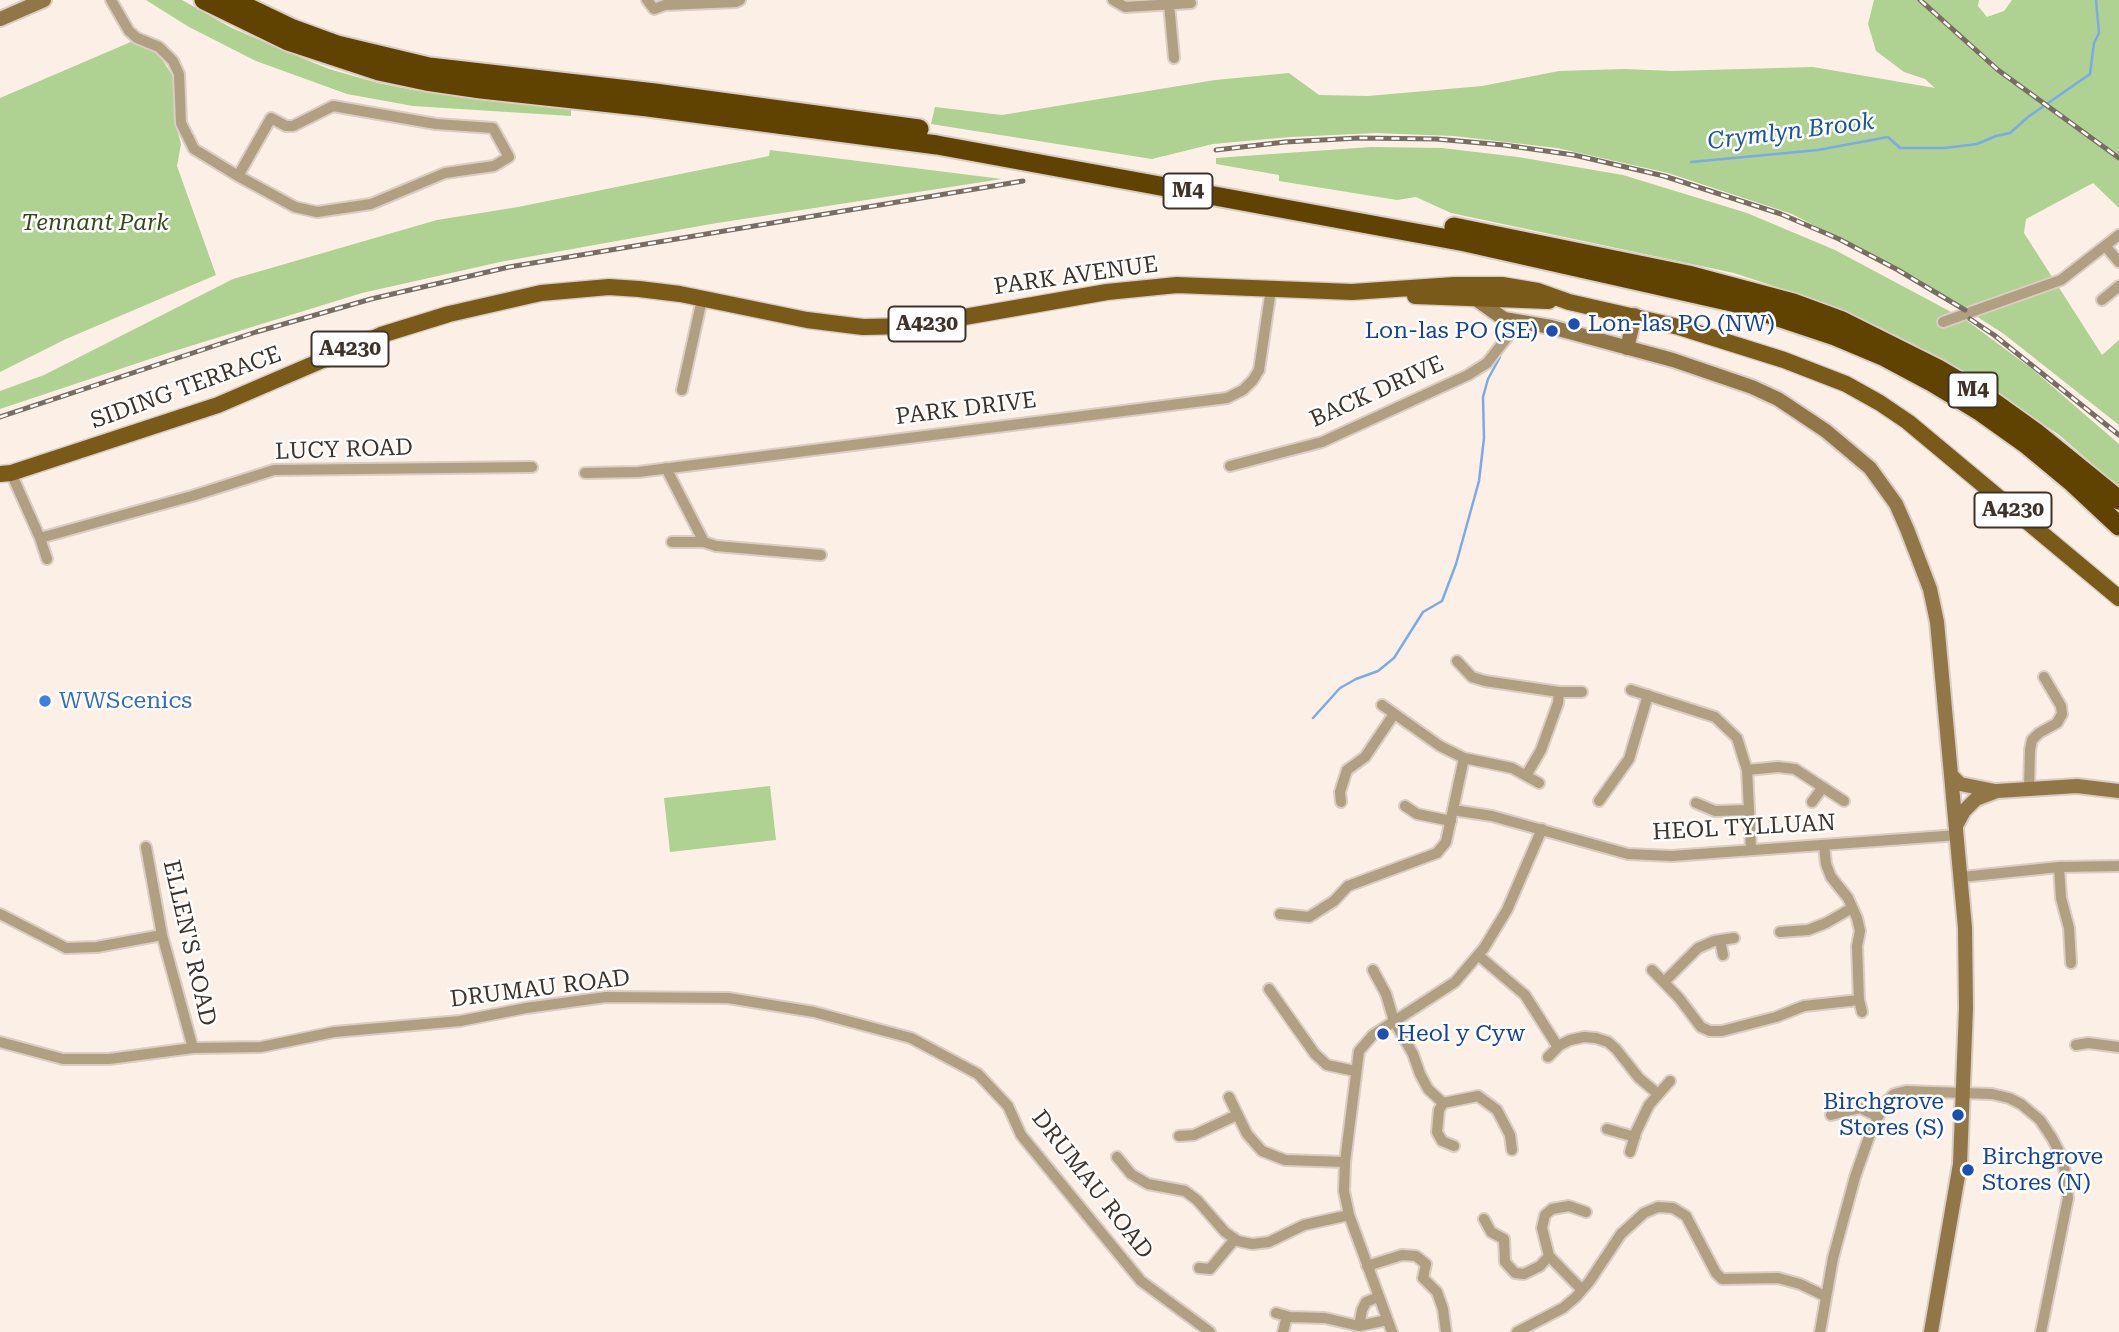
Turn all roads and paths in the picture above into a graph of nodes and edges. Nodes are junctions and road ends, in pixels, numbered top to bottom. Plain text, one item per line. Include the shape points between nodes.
1 (44, 0) edge
2 (111, 0) edge
3 (204, 0) edge
4 (233, 0) edge
5 (647, 0) edge
6 (740, 0) edge
7 (1112, 0) edge
8 (1191, 3) dead end
9 (1169, 4) junction
10 (0, 19) edge
11 (1174, 58) dead end
12 (238, 176) junction
13 (2119, 234) edge
14 (2106, 247) junction
15 (2119, 262) edge
16 (2119, 286) edge
17 (1271, 289) junction
18 (1479, 292) junction
19 (702, 299) junction
20 (1503, 300) junction
21 (2102, 300) dead end
22 (1569, 302) junction
23 (1635, 315) junction
24 (1520, 321) junction
25 (1943, 322) dead end
26 (1627, 348) junction
27 (682, 390) dead end
28 (1230, 466) dead end
29 (532, 467) dead end
30 (666, 468) junction
31 (6, 473) edge
32 (585, 473) dead end
33 (2092, 478) junction
34 (2119, 499) edge
35 (2119, 505) edge
36 (2119, 526) edge
37 (40, 538) junction
38 (672, 542) dead end
39 (704, 542) junction
40 (821, 555) dead end
41 (47, 559) dead end
42 (2119, 598) edge
43 (1457, 661) dead end
44 (2044, 677) dead end
45 (1631, 690) dead end
46 (1559, 692) junction
47 (1582, 692) dead end
48 (1648, 695) junction
49 (1382, 705) dead end
50 (1394, 714) junction
51 (1464, 758) junction
52 (1747, 770) junction
53 (1527, 774) junction
54 (1952, 776) junction
55 (1539, 783) dead end
56 (1823, 787) junction
57 (2029, 788) junction
58 (2119, 790) edge
59 (1997, 791) junction
60 (1599, 801) dead end
61 (1844, 801) dead end
62 (1341, 802) dead end
63 (1812, 802) dead end
64 (1696, 803) dead end
65 (1405, 806) dead end
66 (1749, 810) junction
67 (1452, 816) junction
68 (1542, 830) junction
69 (1957, 830) junction
70 (1824, 845) junction
71 (145, 847) dead end
72 (1751, 849) junction
73 (2119, 866) edge
74 (2059, 867) junction
75 (1962, 877) junction
76 (1852, 908) junction
77 (0, 914) edge
78 (1280, 914) dead end
79 (1780, 932) dead end
80 (162, 935) junction
81 (1734, 937) dead end
82 (1720, 940) junction
83 (1478, 955) junction
84 (1723, 955) dead end
85 (2071, 963) dead end
86 (1373, 970) dead end
87 (1652, 970) dead end
88 (1664, 982) junction
89 (1269, 989) dead end
90 (1859, 1000) junction
91 (1862, 1012) dead end
92 (1394, 1021) junction
93 (0, 1042) edge
94 (2084, 1042) dead end
95 (1558, 1047) junction
96 (2119, 1047) edge
97 (193, 1048) junction
98 (1548, 1057) dead end
99 (1355, 1071) junction
100 (1670, 1081) dead end
101 (1962, 1092) junction
102 (1658, 1094) junction
103 (1229, 1097) dead end
104 (1443, 1103) junction
105 (1237, 1115) junction
106 (1831, 1115) dead end
107 (1877, 1116) junction
108 (1607, 1129) dead end
109 (1178, 1136) dead end
110 (1634, 1137) junction
111 (1454, 1146) dead end
112 (1512, 1150) dead end
113 (1630, 1152) dead end
114 (1117, 1157) dead end
115 (1345, 1162) junction
116 (1586, 1212) dead end
117 (1349, 1214) junction
118 (1484, 1219) dead end
119 (1235, 1239) junction
120 (1549, 1256) junction
121 (1367, 1266) junction
122 (1199, 1268) dead end
123 (1582, 1290) junction
124 (1825, 1296) junction
125 (1378, 1297) junction
126 (1387, 1320) junction
127 (1359, 1326) junction
128 (1532, 1328) edge
129 (1210, 1332) edge
130 (1283, 1332) edge
131 (1392, 1332) edge
132 (1447, 1332) edge
133 (1517, 1332) edge
134 (1820, 1332) edge
135 (1931, 1332) edge
136 (2041, 1332) edge

1 - 10 main road
2 - 12 street via 128,31 159,47 173,61 179,74 181,123 194,149
3 - 36 highway, M4 via 288,41 379,71 481,89 937,145 1465,242 1736,303 1835,335 1930,381 2026,444
4 - 33 highway, M4 via 337,45 429,68 930,131 1468,229 1740,287 1842,321 1938,369 1998,405
5 - 6 street via 654,9
7 - 9 street via 1125,7
8 - 9 street
9 - 11 street
12 - 12 street via 295,207 317,212 371,204 444,173 494,166 509,157 493,128 436,124 333,106 293,126 271,118
13 - 14 street
14 - 15 street
14 - 25 street via 2061,280
16 - 21 street
17 - 18 main road, PARK AVENUE / A4230 via 1420,287
17 - 19 main road, PARK AVENUE / A4230 via 1151,286 914,326 863,327
17 - 30 street, PARK DRIVE via 1259,370 1243,390 1227,398
18 - 20 main road, PARK AVENUE / A4230
18 - 22 main road, A4230 via 1516,287
18 - 24 main road via 1496,315
19 - 27 street
19 - 31 main road, SIDING TERRACE / A4230 via 609,287 497,302 381,335 218,405
20 - 22 main road, A4230
20 - 24 main road via 1511,316
22 - 23 main road, A4230
23 - 26 main road
23 - 42 main road, A4230 via 1784,360 1880,403
24 - 26 main road
24 - 28 street, BACK DRIVE via 1487,363 1468,374 1322,442
26 - 54 main road via 1726,377 1778,399 1834,437 1883,484 1907,529 1930,589
29 - 37 street, LUCY ROAD via 274,470
30 - 32 street, PARK DRIVE
30 - 39 street
31 - 37 street
33 - 34 highway, M4
33 - 35 highway, M4
37 - 41 street
38 - 39 street
39 - 40 street
43 - 46 street via 1472,677 1485,681
44 - 57 street via 2062,713 2054,726 2032,740
45 - 48 street
46 - 47 street
46 - 53 street via 1541,750
48 - 52 street via 1715,717 1737,738
48 - 60 street via 1629,759
49 - 50 street
50 - 51 street
50 - 62 street via 1365,757 1347,769
51 - 53 street
51 - 67 street
52 - 56 street via 1795,769
52 - 66 street
53 - 55 street
54 - 59 main road via 1967,786
54 - 69 main road
56 - 61 street
56 - 63 street
57 - 58 main road
57 - 59 main road
59 - 69 main road via 1976,799 1964,811
64 - 66 street via 1715,811
65 - 67 street, HEOL TYLLUAN via 1417,814
66 - 72 street
67 - 68 street, HEOL TYLLUAN via 1492,816
67 - 78 street via 1446,842 1437,853 1349,886 1309,917
68 - 72 street, HEOL TYLLUAN via 1628,854 1672,856
68 - 83 street via 1507,910
69 - 70 street, HEOL TYLLUAN
69 - 75 main road
70 - 72 street, HEOL TYLLUAN
70 - 76 street via 1826,863
71 - 80 street, ELLEN'S ROAD
73 - 74 street
74 - 75 street
74 - 85 street
75 - 101 main road via 1966,1008
76 - 79 street via 1808,930
76 - 90 street via 1860,931
77 - 80 street via 66,948
80 - 97 street, ELLEN'S ROAD
81 - 82 street
82 - 84 street
82 - 88 street via 1698,947
83 - 92 street via 1455,982
83 - 95 street via 1525,995
86 - 92 street via 1387,994
87 - 88 street
88 - 90 street via 1701,1027 1710,1031 1804,1006
89 - 99 street via 1326,1065
90 - 91 street
92 - 99 street via 1365,1041
92 - 104 street via 1428,1089
93 - 97 street, DRUMAU ROAD via 63,1059 109,1059
94 - 96 street
95 - 98 street
95 - 102 street via 1584,1037 1608,1042
97 - 129 street, DRUMAU ROAD via 261,1047 334,1032 460,1021 606,997 653,996 728,998 802,1010 911,1038 978,1074 1008,1106 1021,1135 1141,1281
99 - 115 street
100 - 102 street
101 - 107 street via 1894,1094
101 - 135 main road via 1960,1164
101 - 136 street via 1992,1094 2021,1104 2040,1120 2063,1159 2066,1215
102 - 110 street
103 - 105 street
104 - 111 street via 1437,1132 1442,1141
104 - 112 street via 1478,1096 1486,1100 1504,1120
105 - 109 street via 1194,1135
105 - 115 street via 1262,1151 1285,1160
106 - 107 street via 1860,1108
107 - 124 street via 1855,1177
108 - 110 street
110 - 113 street
114 - 119 street via 1131,1174 1148,1184 1185,1191
115 - 117 street
116 - 120 street via 1569,1206 1545,1215 1542,1228
117 - 119 street via 1304,1225 1269,1242
117 - 121 street
118 - 120 street via 1491,1232 1504,1239 1505,1262 1515,1273 1540,1266
119 - 122 street via 1210,1269
120 - 123 street
121 - 125 street
121 - 132 street via 1402,1255 1416,1256 1426,1264 1423,1278 1437,1292
123 - 124 street via 1621,1234 1651,1209 1665,1206 1686,1216 1722,1279 1779,1278
123 - 128 street
124 - 134 street
125 - 126 street
125 - 127 street via 1366,1302
126 - 127 street
126 - 131 street
127 - 130 street via 1282,1314
128 - 133 street

